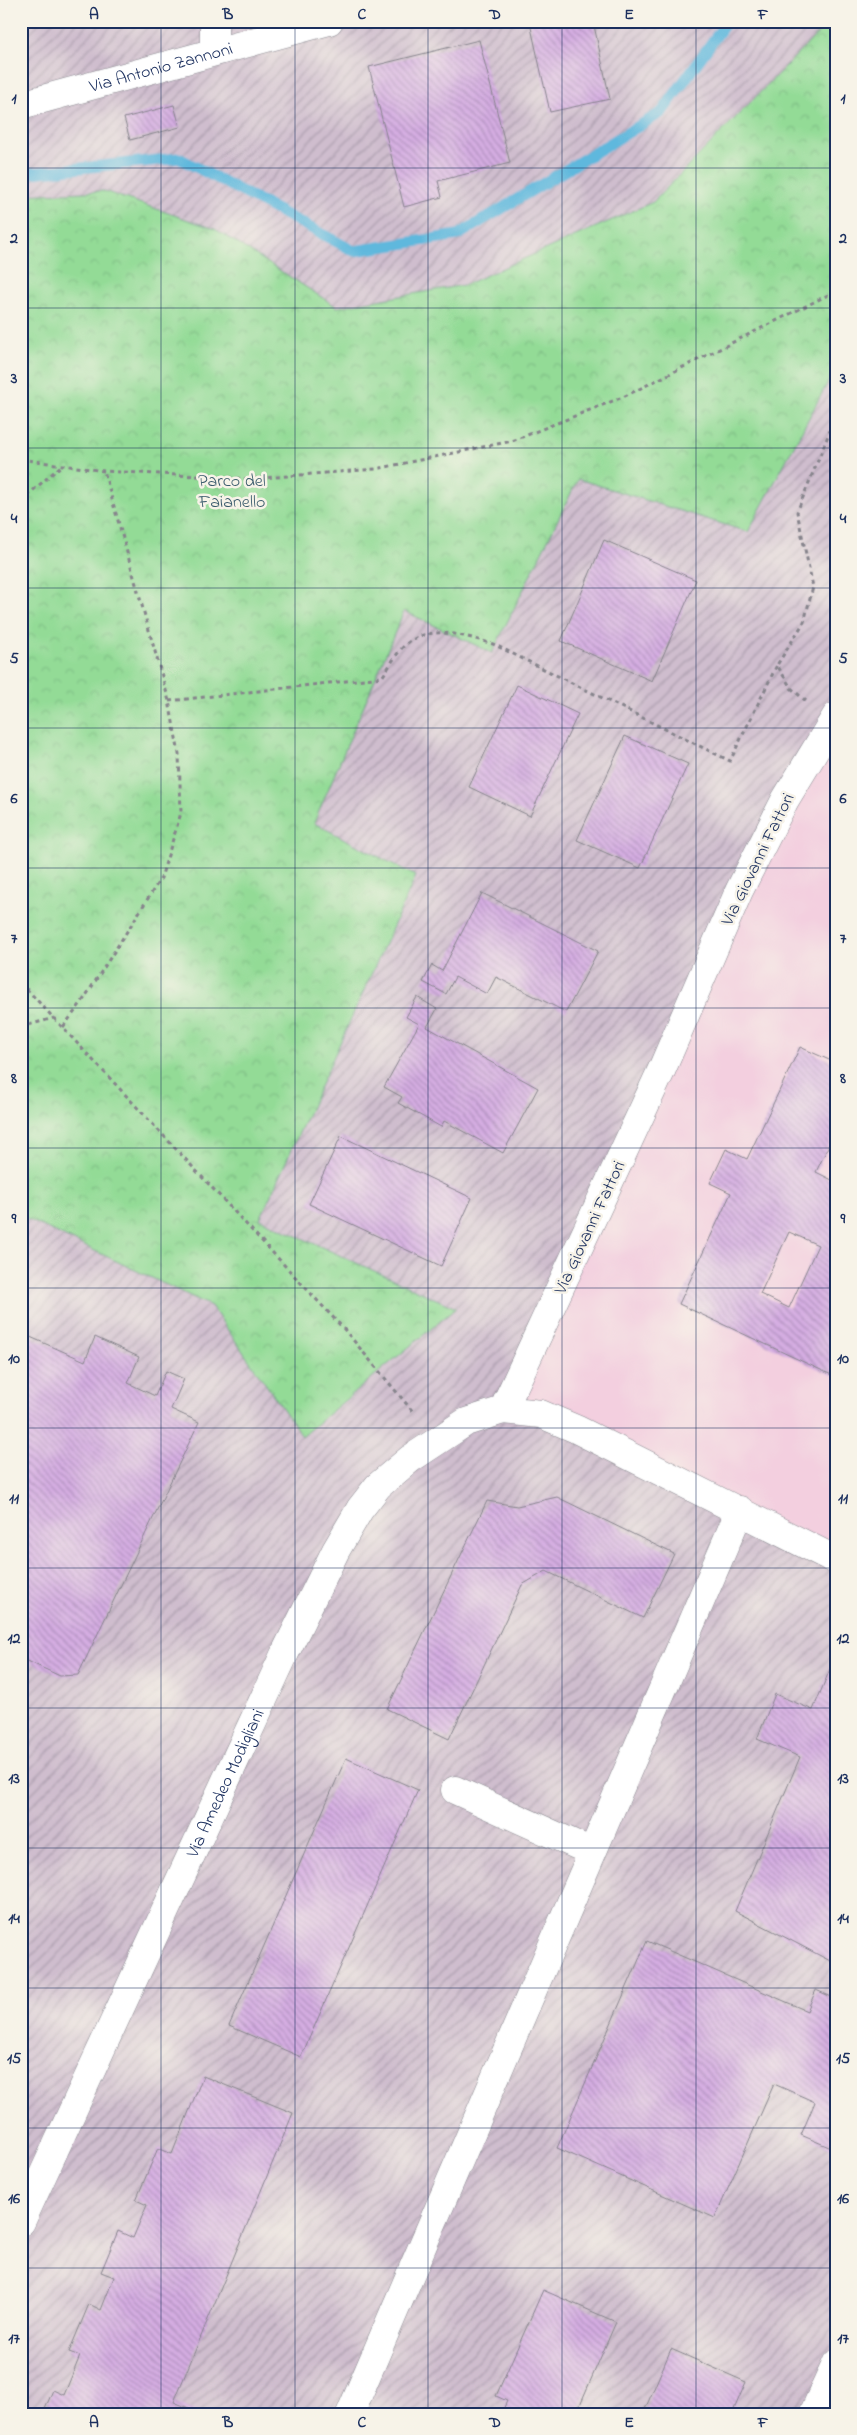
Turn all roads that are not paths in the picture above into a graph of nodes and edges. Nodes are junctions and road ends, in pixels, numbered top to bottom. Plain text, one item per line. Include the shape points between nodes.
1 (214, 21) edge
2 (329, 21) edge
3 (214, 51) junction
4 (21, 104) edge
5 (833, 719) edge
6 (503, 1410) junction
7 (740, 1510) junction
8 (836, 1560) edge
9 (455, 1790) dead end
10 (592, 1852) junction
11 (21, 2222) edge
12 (836, 2364) edge
13 (350, 2414) edge
14 (813, 2414) edge

1 - 3 street
2 - 3 street, Via Antonio Zannoni
3 - 4 street, Via Antonio Zannoni
5 - 6 street, Via Giovanni Fattori via 785,800 739,891 662,1069
6 - 7 street via 541,1414
6 - 11 street, Via Amedeo Modigliani via 466,1422 436,1439 378,1486 360,1509 336,1550 276,1673
7 - 8 street
7 - 10 street
9 - 10 street
10 - 13 street
12 - 14 street

